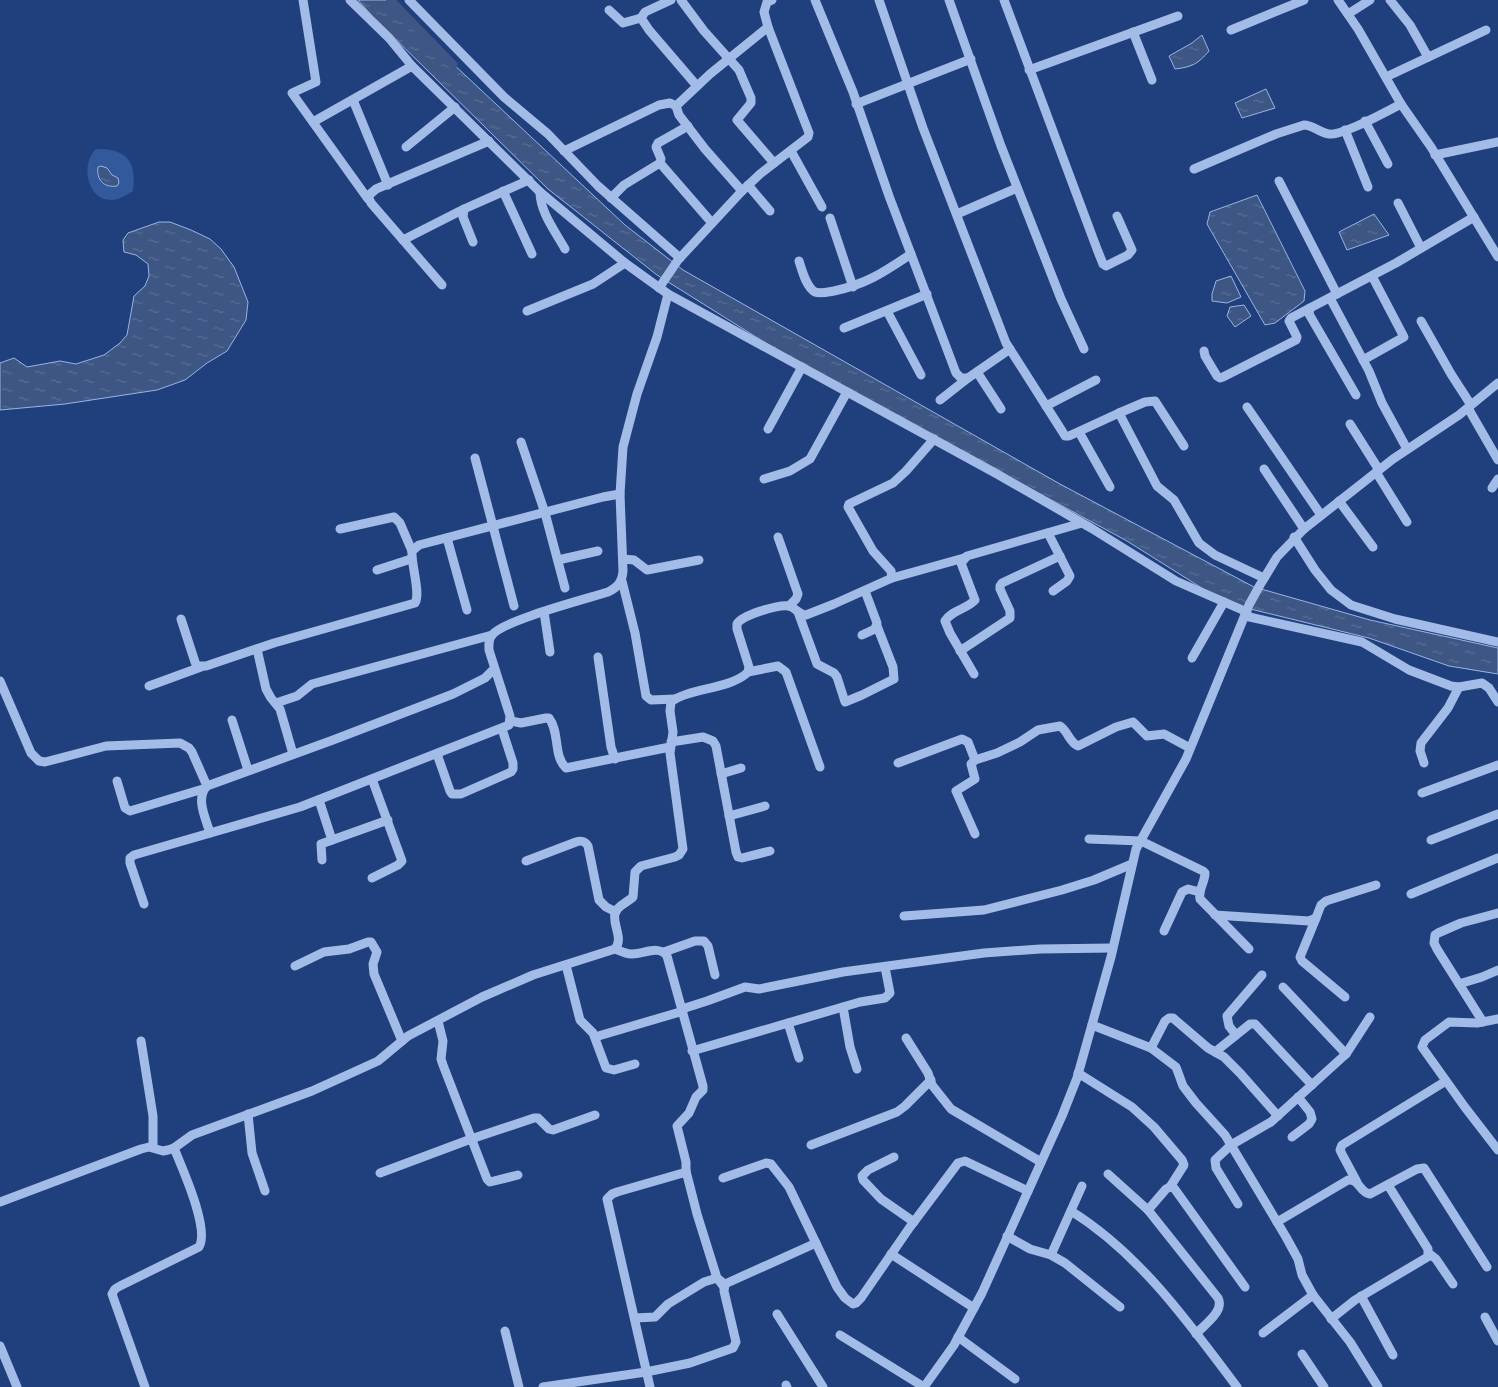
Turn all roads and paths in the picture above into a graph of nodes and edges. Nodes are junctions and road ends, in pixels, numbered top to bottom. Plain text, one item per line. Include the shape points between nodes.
1 (303, 0) edge
2 (350, 0) edge
3 (409, 0) edge
4 (670, 0) edge
5 (681, 0) edge
6 (772, 0) edge
7 (815, 0) edge
8 (879, 0) edge
9 (949, 0) edge
10 (1004, 0) edge
11 (1304, 0) edge
12 (1338, 0) edge
13 (1370, 0) edge
14 (1390, 0) edge
15 (609, 10) dead end
16 (1348, 14) junction
17 (1178, 16) dead end
18 (641, 18) junction
19 (768, 27) junction
20 (1231, 30) dead end
21 (1486, 30) dead end
22 (1133, 32) junction
23 (1428, 57) junction
24 (971, 59) junction
25 (729, 60) junction
26 (412, 66) junction
27 (1029, 70) junction
28 (1386, 77) junction
29 (1152, 80) dead end
30 (909, 83) junction
31 (697, 86) junction
32 (353, 100) junction
33 (856, 104) junction
34 (1402, 104) junction
35 (676, 106) junction
36 (455, 107) junction
37 (1364, 121) junction
38 (313, 122) junction
39 (688, 126) junction
40 (1345, 130) junction
41 (490, 141) junction
42 (1498, 142) edge
43 (406, 147) dead end
44 (564, 151) junction
45 (791, 151) junction
46 (1436, 154) junction
47 (660, 163) junction
48 (774, 163) junction
49 (1388, 164) dead end
50 (1194, 170) dead end
51 (529, 180) junction
52 (1279, 181) dead end
53 (388, 185) junction
54 (1368, 187) dead end
55 (745, 188) junction
56 (1017, 188) junction
57 (504, 191) junction
58 (540, 192) junction
59 (611, 198) junction
60 (368, 199) junction
61 (1398, 203) dead end
62 (822, 207) dead end
63 (464, 209) junction
64 (770, 211) dead end
65 (957, 214) junction
66 (1117, 216) dead end
67 (1474, 217) junction
68 (830, 218) dead end
69 (712, 223) junction
70 (403, 240) junction
71 (473, 242) dead end
72 (1421, 248) junction
73 (565, 249) dead end
74 (1497, 253) edge
75 (532, 254) dead end
76 (911, 254) junction
77 (679, 259) junction
78 (799, 261) dead end
79 (624, 263) junction
80 (1372, 276) junction
81 (442, 285) dead end
82 (660, 285) junction
83 (853, 287) junction
84 (668, 294) junction
85 (926, 294) junction
86 (1334, 296) junction
87 (1310, 308) junction
88 (527, 310) dead end
89 (887, 310) junction
90 (1421, 321) dead end
91 (844, 328) dead end
92 (1010, 349) junction
93 (1084, 349) dead end
94 (1204, 351) dead end
95 (1363, 360) junction
96 (802, 367) junction
97 (977, 372) junction
98 (921, 375) dead end
99 (968, 378) junction
100 (1096, 380) dead end
101 (1498, 383) edge
102 (847, 392) junction
103 (1356, 395) dead end
104 (940, 400) dead end
105 (1046, 406) junction
106 (1247, 406) dead end
107 (1470, 406) junction
108 (1001, 409) dead end
109 (1119, 413) junction
110 (1350, 424) dead end
111 (768, 429) dead end
112 (1079, 432) junction
113 (934, 439) junction
114 (521, 442) dead end
115 (1184, 446) dead end
116 (1407, 449) junction
117 (475, 458) dead end
118 (1498, 460) edge
119 (1264, 469) dead end
120 (1378, 471) junction
121 (1498, 479) edge
122 (764, 480) dead end
123 (1110, 487) dead end
124 (1492, 488) dead end
125 (620, 494) junction
126 (1339, 501) junction
127 (544, 513) junction
128 (1321, 515) junction
129 (1407, 522) dead end
130 (1082, 523) junction
131 (493, 526) junction
132 (340, 529) dead end
133 (1304, 529) junction
134 (1048, 533) junction
135 (1294, 537) junction
136 (446, 538) junction
137 (778, 538) dead end
138 (1374, 547) dead end
139 (598, 551) dead end
140 (412, 555) junction
141 (1060, 556) junction
142 (964, 558) junction
143 (623, 559) junction
144 (558, 560) junction
145 (699, 560) dead end
146 (377, 570) dead end
147 (892, 578) junction
148 (622, 581) junction
149 (1262, 581) junction
150 (566, 588) dead end
151 (865, 591) junction
152 (1053, 591) dead end
153 (1224, 602) junction
154 (514, 606) dead end
155 (789, 606) junction
156 (467, 610) dead end
157 (1247, 611) junction
158 (544, 612) junction
159 (798, 612) junction
160 (180, 619) dead end
161 (876, 626) junction
162 (492, 635) junction
163 (862, 635) dead end
164 (1498, 642) edge
165 (258, 649) junction
166 (960, 650) junction
167 (550, 652) dead end
168 (598, 657) dead end
169 (1192, 658) dead end
170 (201, 667) junction
171 (494, 669) junction
172 (748, 672) junction
173 (974, 674) dead end
174 (0, 681) edge
175 (149, 686) dead end
176 (1459, 687) junction
177 (674, 699) junction
178 (1498, 702) edge
179 (276, 703) junction
180 (232, 720) dead end
181 (510, 721) junction
182 (502, 729) junction
183 (671, 745) junction
184 (1190, 748) junction
185 (293, 754) junction
186 (437, 754) junction
187 (615, 759) junction
188 (975, 760) junction
189 (898, 763) dead end
190 (1424, 763) dead end
191 (1498, 765) edge
192 (820, 767) dead end
193 (741, 768) dead end
194 (248, 770) junction
195 (721, 774) junction
196 (372, 779) junction
197 (117, 781) dead end
198 (205, 787) junction
199 (1422, 793) dead end
200 (319, 800) junction
201 (765, 806) dead end
202 (1498, 814) edge
203 (729, 816) junction
204 (388, 820) junction
205 (210, 834) junction
206 (975, 834) dead end
207 (1088, 839) dead end
208 (332, 840) junction
209 (1431, 840) dead end
210 (1140, 841) junction
211 (770, 851) dead end
212 (1498, 858) edge
213 (322, 860) dead end
214 (526, 861) dead end
215 (1132, 864) junction
216 (372, 878) dead end
217 (1376, 886) dead end
218 (1200, 892) junction
219 (1412, 894) dead end
220 (144, 904) dead end
221 (616, 912) junction
222 (1498, 913) edge
223 (1215, 915) junction
224 (904, 916) dead end
225 (1316, 918) junction
226 (1164, 931) dead end
227 (1112, 948) junction
228 (615, 949) junction
229 (1249, 949) dead end
230 (664, 952) junction
231 (566, 965) junction
232 (295, 966) dead end
233 (884, 966) junction
234 (1498, 970) edge
235 (715, 975) dead end
236 (1262, 975) dead end
237 (1459, 984) junction
238 (1283, 987) dead end
239 (1345, 997) dead end
240 (843, 1007) junction
241 (682, 1008) junction
242 (1370, 1017) dead end
243 (1498, 1020) edge
244 (438, 1021) junction
245 (1483, 1022) junction
246 (788, 1023) junction
247 (1092, 1025) junction
248 (1236, 1035) junction
249 (595, 1037) junction
250 (906, 1038) dead end
251 (141, 1041) dead end
252 (402, 1041) junction
253 (1151, 1048) junction
254 (692, 1051) junction
255 (1215, 1052) junction
256 (1346, 1054) junction
257 (799, 1058) dead end
258 (635, 1064) dead end
259 (857, 1069) dead end
260 (1078, 1073) junction
261 (931, 1080) junction
262 (1446, 1081) junction
263 (1312, 1085) junction
264 (1298, 1097) junction
265 (248, 1114) junction
266 (595, 1115) dead end
267 (1278, 1116) junction
268 (1292, 1137) dead end
269 (471, 1139) junction
270 (811, 1145) dead end
271 (1231, 1145) junction
272 (153, 1147) junction
273 (174, 1148) junction
274 (1498, 1150) edge
275 (894, 1157) dead end
276 (1041, 1162) junction
277 (686, 1171) junction
278 (380, 1173) dead end
279 (1108, 1174) dead end
280 (518, 1175) dead end
281 (723, 1178) dead end
282 (1357, 1182) junction
283 (1388, 1185) junction
284 (1082, 1186) dead end
285 (1170, 1187) junction
286 (265, 1191) dead end
287 (1028, 1191) junction
288 (0, 1202) edge
289 (1238, 1204) dead end
290 (1148, 1210) junction
291 (1071, 1211) junction
292 (914, 1222) junction
293 (1277, 1222) junction
294 (1007, 1236) junction
295 (816, 1243) junction
296 (891, 1254) junction
297 (1051, 1255) junction
298 (1428, 1256) junction
299 (1487, 1267) dead end
300 (722, 1283) junction
301 (1453, 1284) dead end
302 (1245, 1286) dead end
303 (1313, 1295) junction
304 (1361, 1296) junction
305 (1120, 1307) dead end
306 (974, 1308) junction
307 (778, 1314) dead end
308 (1486, 1317) dead end
309 (635, 1318) junction
310 (1332, 1319) junction
311 (505, 1332) dead end
312 (1263, 1333) dead end
313 (1196, 1334) junction
314 (840, 1335) dead end
315 (958, 1337) junction
316 (1498, 1342) edge
317 (0, 1346) edge
318 (1302, 1354) dead end
319 (1393, 1355) dead end
320 (646, 1372) junction
321 (1014, 1379) dead end
322 (1375, 1386) edge
323 (17, 1387) edge
324 (144, 1387) edge
325 (519, 1387) edge
326 (543, 1387) edge
327 (650, 1387) edge
328 (823, 1387) edge
329 (924, 1387) edge
330 (1237, 1387) edge
331 (1324, 1387) edge

1 - 38 street via 316,82 292,93
2 - 26 street
3 - 44 street via 487,81
4 - 18 street via 645,12
5 - 25 street
6 - 19 street via 767,2 764,12
7 - 33 street
8 - 30 street
9 - 24 street
10 - 27 street
11 - 20 street
12 - 16 street
13 - 16 street
14 - 23 street via 1410,25
15 - 18 street via 623,23
16 - 28 street
17 - 22 street
18 - 31 street
19 - 25 street
19 - 45 street via 809,133 806,141
21 - 23 street
22 - 27 street
22 - 29 street
23 - 28 street
24 - 30 street
24 - 56 street
25 - 31 street
25 - 48 street via 739,70 751,98 751,104 737,120
26 - 32 street
26 - 36 street
27 - 66 street via 1102,264 1106,266 1132,250
28 - 34 street
30 - 33 street
30 - 65 street
31 - 35 street
32 - 38 street
32 - 53 street
33 - 76 street
34 - 37 street
34 - 46 street
35 - 39 street
35 - 44 street via 658,105
36 - 41 street
36 - 43 street
37 - 40 street
37 - 49 street
38 - 60 street
39 - 47 street via 656,145
39 - 55 street via 705,149
40 - 50 street via 1330,134 1306,125 1276,134
40 - 54 street
41 - 51 street
41 - 53 street
42 - 46 street
44 - 59 street
45 - 48 street
45 - 62 street
46 - 67 street
47 - 59 street via 624,185
47 - 69 street
48 - 55 street
51 - 57 street
51 - 58 street
52 - 86 street
53 - 60 street via 370,192
55 - 64 street
55 - 69 street
56 - 65 street
56 - 93 street
57 - 63 street
57 - 75 street
58 - 73 street via 541,203
58 - 79 street
59 - 77 street
60 - 70 street
61 - 72 street
63 - 70 street
63 - 71 street
65 - 92 street
67 - 72 street
67 - 74 street
68 - 83 street
69 - 77 street
70 - 81 street
72 - 80 street
76 - 83 street
76 - 85 street
77 - 82 street
78 - 83 street via 813,291 825,293
79 - 82 street
79 - 88 street via 593,284
80 - 86 street
80 - 95 street via 1404,337
82 - 84 street
84 - 96 street
84 - 125 street via 623,447
85 - 89 street
85 - 99 street via 956,373 960,378
86 - 87 street
86 - 95 street
87 - 94 street via 1289,321 1296,340 1223,377 1216,376
87 - 103 street via 1309,314
89 - 91 street
89 - 98 street
90 - 107 street
92 - 97 street
92 - 105 street
95 - 116 street
96 - 102 street
96 - 111 street
97 - 99 street
97 - 108 street
99 - 104 street
100 - 105 street
101 - 107 street
102 - 113 street
102 - 122 street via 810,459
105 - 112 street via 1066,436
106 - 128 street
107 - 116 street
107 - 118 street
109 - 112 street
109 - 115 street via 1156,401
109 - 149 street via 1157,486 1174,500 1198,544
110 - 120 street
112 - 123 street
113 - 130 street
113 - 147 street via 893,483 850,502 848,507 866,539 891,571
114 - 127 street
116 - 120 street
117 - 131 street
119 - 133 street
120 - 126 street
120 - 129 street
121 - 124 street
125 - 127 street
125 - 143 street
126 - 128 street
126 - 138 street
127 - 131 street
127 - 144 street
128 - 133 street
130 - 134 street
130 - 153 street via 1176,581
131 - 136 street
131 - 154 street
132 - 140 street via 394,518 400,523
133 - 135 street
134 - 141 street
134 - 142 street
135 - 149 street
135 - 164 street via 1331,590 1351,605 1395,620
136 - 140 street via 419,545
136 - 156 street
137 - 155 street via 798,594
139 - 144 street
140 - 146 street
140 - 165 street via 418,596 415,603
141 - 152 street via 1070,576
141 - 166 street via 1002,583 1000,589 1010,618
142 - 147 street
142 - 166 street via 961,563 975,600 945,620
143 - 145 street via 634,560 647,570
143 - 148 street
144 - 150 street
147 - 151 street
148 - 158 street via 608,592
148 - 177 street via 646,696 651,700
149 - 157 street
151 - 159 street via 806,615
151 - 161 street
153 - 157 street
153 - 169 street
155 - 159 street
155 - 172 street via 739,620 737,629
157 - 176 street via 1362,642 1410,670
157 - 184 street
158 - 162 street via 515,621
158 - 167 street
159 - 161 street via 817,664 834,673 846,702 894,678 893,667
160 - 170 street via 195,662
161 - 163 street
162 - 171 street via 488,642
162 - 179 street via 312,684 297,696
165 - 170 street
165 - 179 street via 266,689
166 - 173 street
168 - 187 street
170 - 175 street
171 - 181 street
171 - 185 street via 485,678 453,694
172 - 177 street via 720,686
172 - 192 street via 778,666 786,672
174 - 198 street via 31,753 39,761 55,760 106,746 180,743 190,748
176 - 178 street via 1486,684
176 - 190 street via 1448,708 1421,743
177 - 183 street via 670,706
179 - 185 street
180 - 194 street
181 - 182 street
181 - 187 street via 521,723 549,718 566,768
182 - 186 street
182 - 186 street via 513,769 461,794 450,791
183 - 187 street
183 - 195 street via 709,738 716,746
183 - 221 street via 683,849 679,855 637,868 633,896
184 - 188 street via 1164,734 1147,736 1132,722 1078,746 1064,728 1057,726 1038,730 1014,745
184 - 210 street
185 - 194 street
186 - 196 street
188 - 189 street via 968,742 962,739
188 - 206 street via 971,764 975,779 956,790
191 - 199 street
193 - 195 street
194 - 198 street
195 - 203 street
196 - 200 street
196 - 204 street
197 - 198 street via 125,808 130,812
198 - 205 street via 201,799
200 - 205 street
200 - 208 street
201 - 203 street
202 - 209 street
203 - 211 street via 738,856 748,858
204 - 208 street
204 - 216 street via 402,860
205 - 220 street via 130,858
207 - 210 street
208 - 213 street via 321,844
210 - 215 street
210 - 218 street via 1203,870 1205,877
212 - 219 street
214 - 221 street via 581,840 585,842 599,900
215 - 224 street via 1062,890 984,910
215 - 227 street
217 - 225 street via 1326,901
218 - 223 street via 1200,899
218 - 226 street via 1188,889 1182,892
221 - 228 street via 619,940
222 - 237 street via 1435,935 1434,943
223 - 225 street via 1302,921
223 - 229 street
225 - 239 street via 1300,957
227 - 233 street via 984,953
227 - 247 street
228 - 230 street via 630,954
228 - 231 street
230 - 235 street via 704,941
230 - 241 street
231 - 244 street via 482,997
231 - 249 street via 580,1020
232 - 252 street via 324,952 371,942 377,952 374,974
233 - 240 street via 889,996
233 - 241 street via 762,989 745,987
234 - 237 street
236 - 248 street via 1227,1016
237 - 245 street
238 - 256 street
240 - 246 street
240 - 259 street
241 - 249 street via 680,1012
241 - 254 street
242 - 256 street
243 - 245 street
244 - 252 street
244 - 269 street via 443,1041 441,1059
245 - 262 street via 1449,1022 1425,1040 1422,1048
246 - 254 street
246 - 257 street
247 - 253 street
247 - 260 street
248 - 255 street
248 - 263 street via 1250,1024 1256,1024
249 - 258 street via 606,1068 614,1070
250 - 261 street
251 - 272 street via 152,1108
252 - 265 street via 367,1067
253 - 255 street via 1166,1021 1173,1018
253 - 271 street via 1176,1067 1184,1086
254 - 277 street via 703,1090 677,1126
255 - 267 street via 1240,1073
256 - 263 street
260 - 276 street
260 - 285 street via 1140,1114 1182,1160 1184,1165
261 - 270 street via 897,1112
261 - 276 street via 936,1092 954,1112
262 - 274 street
262 - 282 street via 1342,1146 1340,1150
263 - 264 street
264 - 267 street
264 - 268 street via 1312,1119
265 - 273 street via 192,1135
265 - 286 street via 252,1153
266 - 269 street via 554,1130 534,1118
267 - 271 street
269 - 278 street
269 - 280 street via 490,1182
271 - 289 street via 1217,1156 1215,1163
271 - 293 street
272 - 273 street via 163,1151
272 - 288 street via 141,1148
273 - 324 street via 199,1216 202,1242 199,1247 114,1289 112,1294
275 - 292 street via 868,1170 862,1176 863,1180
276 - 287 street
277 - 300 street via 697,1214
277 - 309 street via 612,1194 608,1199
279 - 290 street
281 - 295 street via 766,1163 772,1164 789,1187
282 - 283 street via 1364,1192 1370,1194
282 - 293 street via 1348,1180
283 - 298 street via 1428,1249
283 - 299 street via 1424,1168
284 - 291 street
285 - 290 street
285 - 302 street via 1178,1193
287 - 292 street via 961,1161
287 - 294 street
290 - 313 street via 1220,1302 1220,1308
291 - 297 street
291 - 313 street via 1130,1257
292 - 296 street
293 - 303 street via 1294,1250 1302,1276
294 - 297 street via 1030,1249
294 - 306 street
295 - 296 street via 841,1294 853,1304 861,1298
295 - 300 street
296 - 306 street
297 - 305 street
298 - 301 street via 1433,1256
298 - 304 street
300 - 309 street via 704,1282 668,1304 655,1317
300 - 320 street via 735,1346 690,1363
303 - 310 street
303 - 312 street
304 - 310 street
304 - 319 street
306 - 315 street
307 - 328 street
308 - 316 street
309 - 320 street
310 - 322 street via 1350,1342
311 - 325 street
313 - 330 street
314 - 329 street
315 - 321 street
315 - 329 street
317 - 323 street
318 - 331 street
320 - 326 street
320 - 327 street

